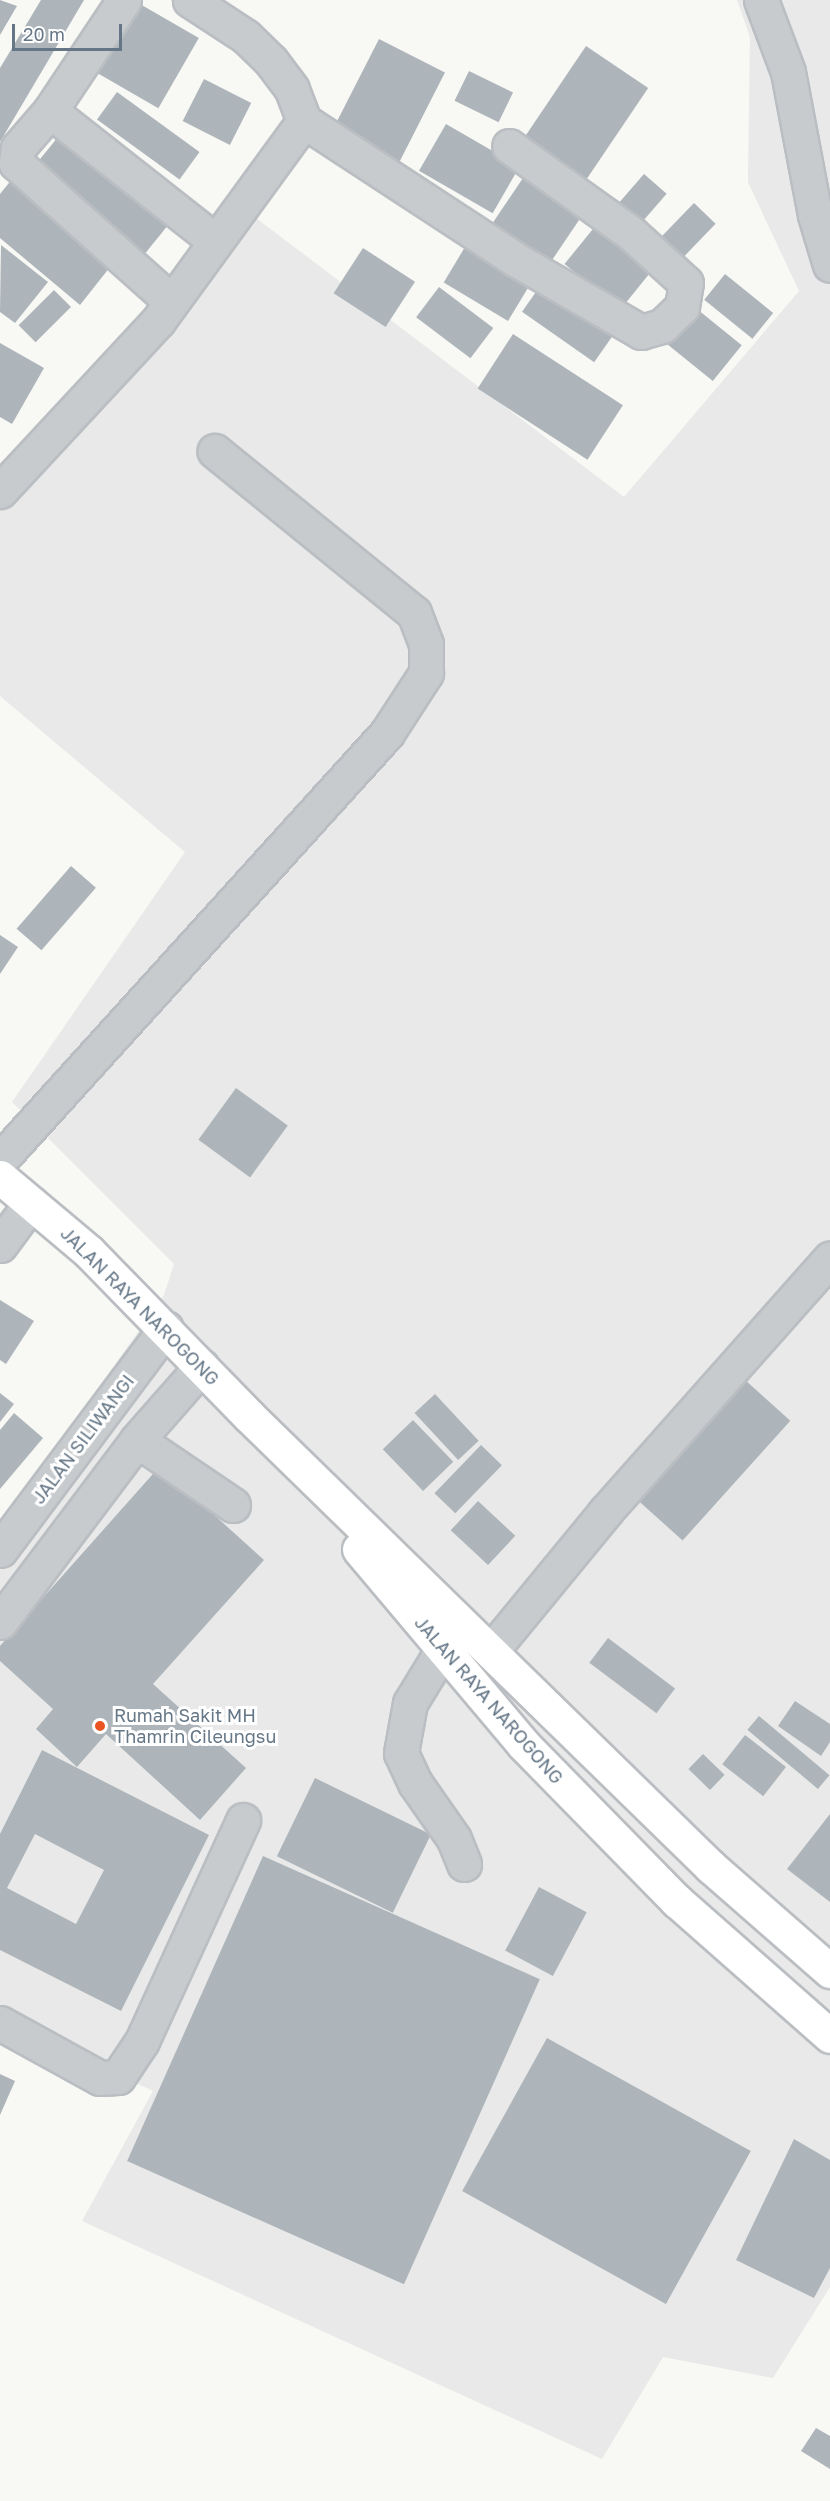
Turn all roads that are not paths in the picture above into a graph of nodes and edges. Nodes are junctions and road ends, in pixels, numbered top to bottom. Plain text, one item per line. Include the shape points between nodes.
1 (124, 0) edge
2 (190, 0) edge
3 (761, 0) edge
4 (50, 111) junction
5 (304, 121) junction
6 (508, 146) dead end
7 (214, 240) junction
8 (830, 265) edge
9 (171, 301) junction
10 (215, 451) dead end
11 (0, 491) edge
12 (0, 1160) edge
13 (0, 1177) edge
14 (31, 1203) junction
15 (0, 1245) edge
16 (830, 1259) edge
17 (166, 1328) junction
18 (202, 1366) junction
19 (249, 1416) junction
20 (137, 1440) junction
21 (233, 1505) dead end
22 (0, 1550) edge
23 (0, 1622) edge
24 (443, 1649) junction
25 (491, 1651) junction
26 (243, 1820) dead end
27 (464, 1864) dead end
28 (830, 1971) edge
29 (0, 2023) edge
30 (830, 2036) edge

1 - 4 street
2 - 5 street via 245,36 271,61 292,89
3 - 8 street via 788,72 815,215
4 - 7 street
4 - 9 street via 18,148 16,163
5 - 6 street via 513,258 641,332 662,326 682,307 686,283 632,234
5 - 7 street
7 - 9 street
9 - 11 street via 118,366
10 - 12 street via 414,613 426,644 426,673 387,733
13 - 14 main road, JALAN RAYA NAROGONG
14 - 15 street
14 - 17 main road, JALAN RAYA NAROGONG via 89,1252
16 - 25 street via 605,1512
17 - 18 main road, JALAN RAYA NAROGONG
17 - 22 street, JALAN SILIWANGI
18 - 19 main road, JALAN RAYA NAROGONG
18 - 20 street
19 - 24 main road, JALAN RAYA NAROGONG
19 - 25 main road, JALAN RAYA NAROGONG
20 - 21 street
20 - 23 street
24 - 27 street via 410,1703 401,1753 415,1783 454,1839
24 - 30 main road, JALAN RAYA NAROGONG via 524,1745 669,1893
25 - 28 main road, JALAN RAYA NAROGONG via 711,1867
26 - 29 street via 142,2041 118,2077 100,2078

